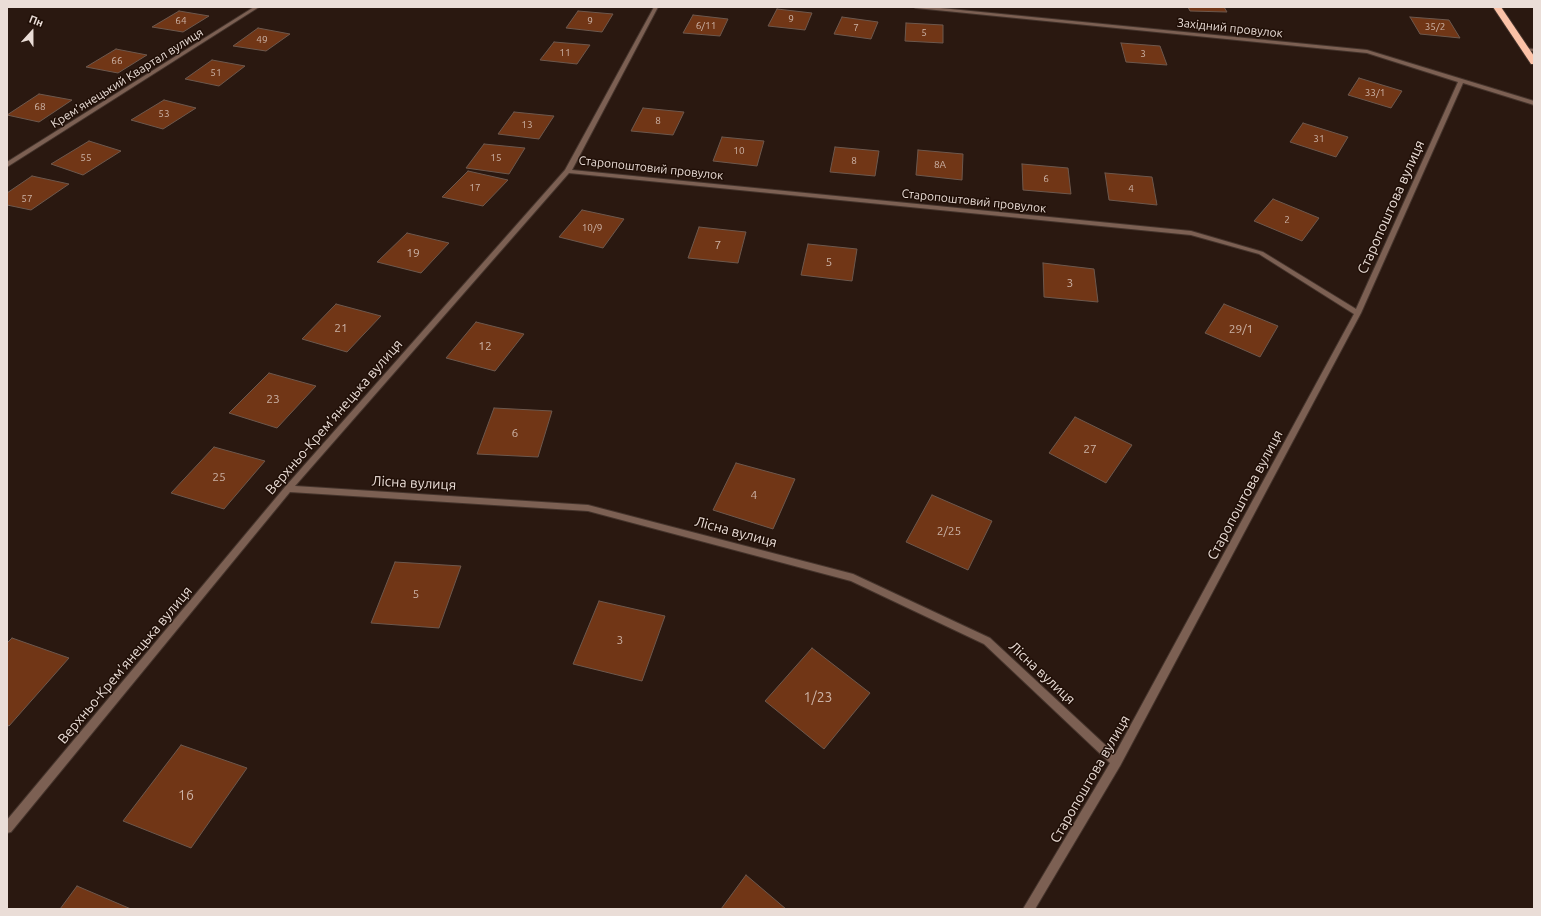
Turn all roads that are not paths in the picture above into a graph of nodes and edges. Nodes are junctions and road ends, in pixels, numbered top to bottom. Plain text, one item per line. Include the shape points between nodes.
1 (257, 7) edge
2 (656, 7) edge
3 (916, 7) edge
4 (1497, 7) edge
5 (1525, 49) junction
6 (1534, 50) edge
7 (1534, 62) edge
8 (1461, 81) junction
9 (1534, 103) edge
10 (7, 165) edge
11 (568, 171) junction
12 (1358, 313) junction
13 (288, 489) junction
14 (1116, 762) junction
15 (7, 828) edge
16 (1029, 909) edge

1 - 10 street, Крем’янецький Квартал вулиця
2 - 11 street, Верхньо-Крем’янецька вулиця
3 - 8 street, Західний провулок via 1367,52
4 - 5 highway
5 - 6 street
5 - 7 highway
8 - 9 street, Західний провулок
8 - 12 street, Старопоштова вулиця
11 - 12 street, Старопоштовий провулок via 1192,233 1261,253
11 - 13 street, Верхньо-Крем’янецька вулиця
12 - 14 street, Старопоштова вулиця
13 - 14 street, Лісна вулиця via 588,508 852,578 987,641
13 - 15 street, Верхньо-Крем’янецька вулиця
14 - 16 street, Старопоштова вулиця

